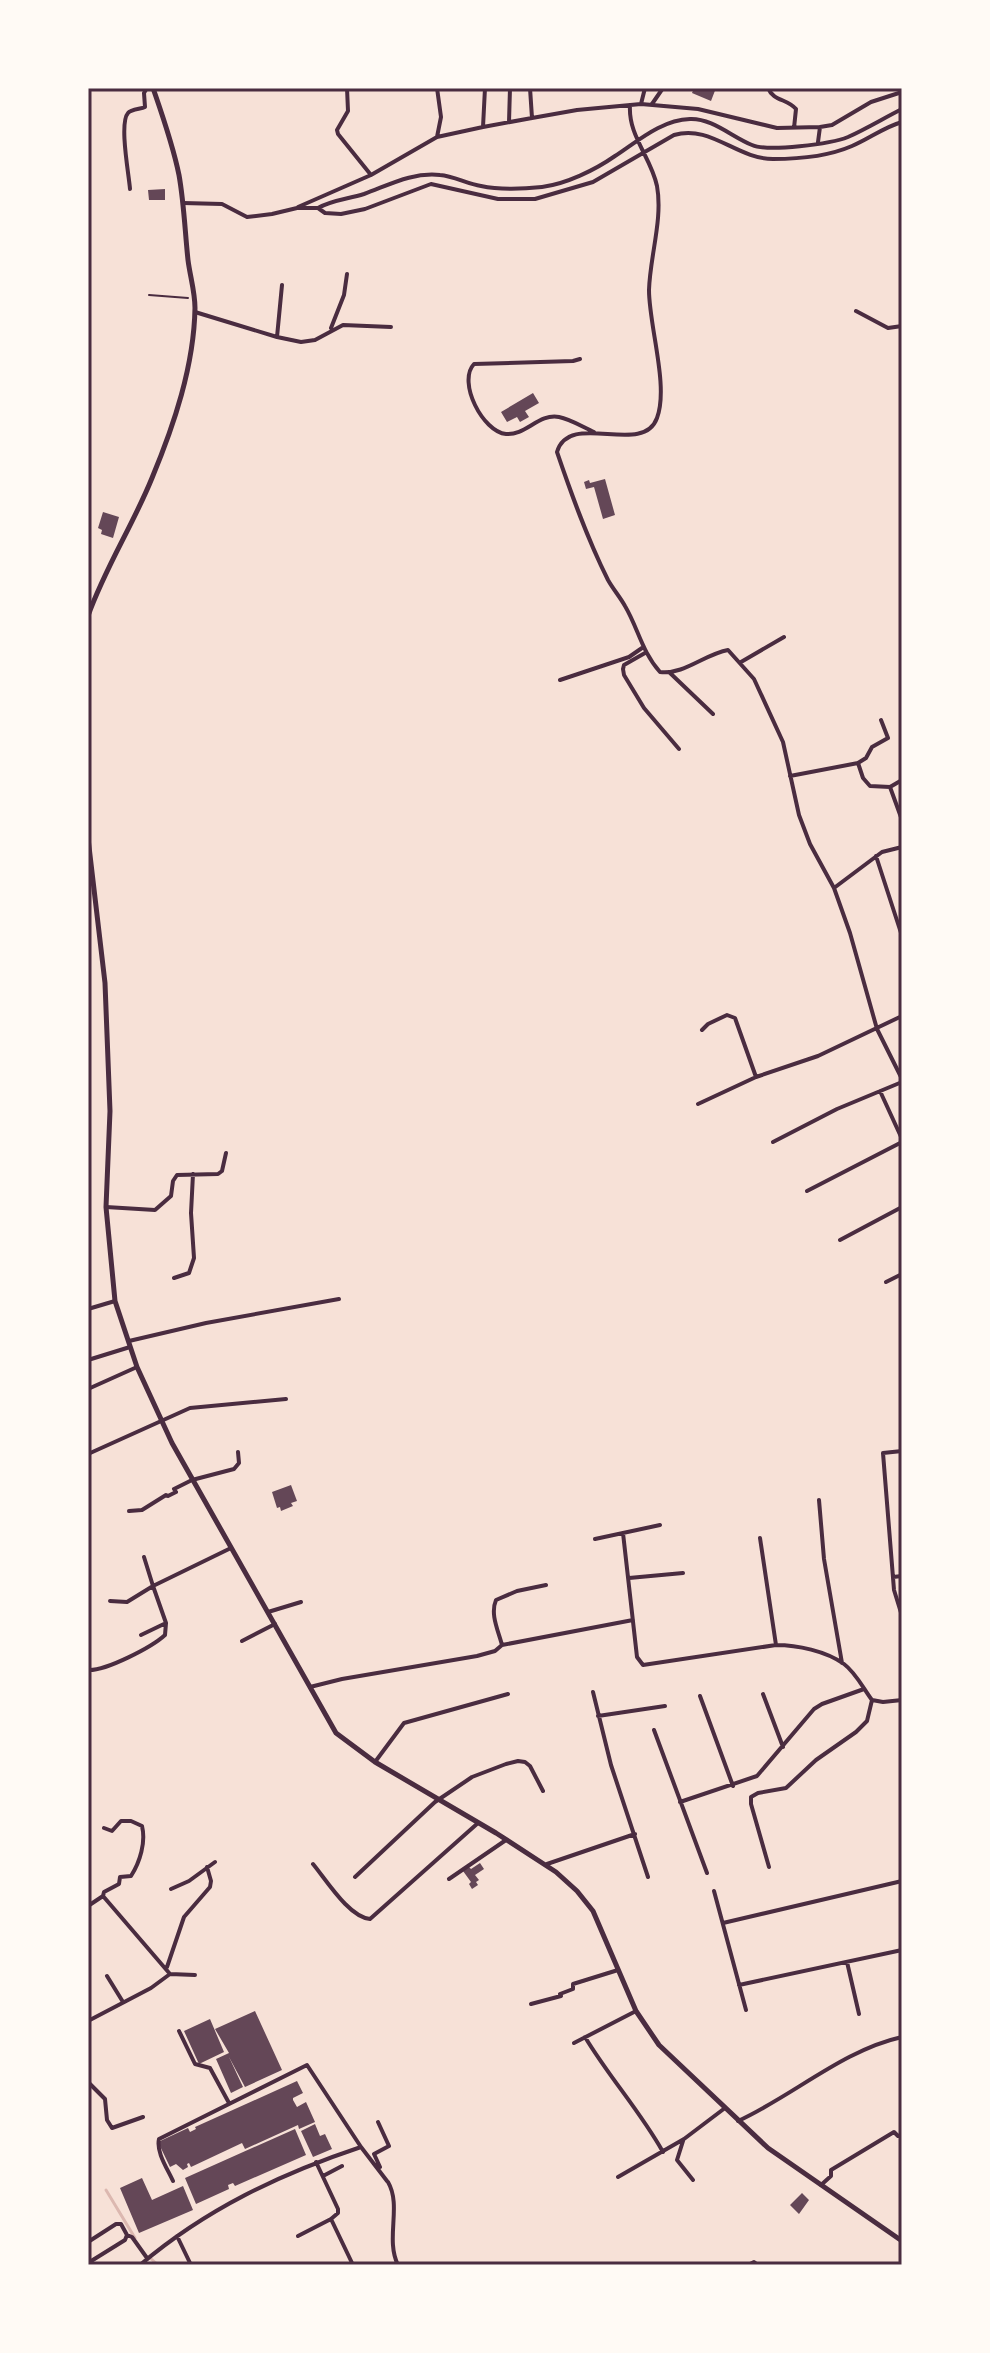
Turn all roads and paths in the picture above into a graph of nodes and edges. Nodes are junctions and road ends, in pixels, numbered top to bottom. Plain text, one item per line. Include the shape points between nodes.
1 (150, 88) edge
2 (347, 88) edge
3 (437, 88) edge
4 (485, 88) edge
5 (510, 88) edge
6 (530, 88) edge
7 (645, 88) edge
8 (663, 88) edge
9 (768, 88) edge
10 (902, 92) edge
11 (641, 104) junction
12 (652, 104) junction
13 (630, 105) junction
14 (902, 109) edge
15 (532, 118) junction
16 (509, 122) junction
17 (902, 122) edge
18 (483, 127) junction
19 (820, 127) junction
20 (794, 128) junction
21 (437, 137) junction
22 (637, 140) junction
23 (818, 142) junction
24 (792, 147) junction
25 (771, 149) junction
26 (642, 153) junction
27 (792, 158) junction
28 (771, 159) junction
29 (371, 175) junction
30 (130, 189) dead end
31 (183, 203) junction
32 (297, 208) junction
33 (318, 208) junction
34 (347, 274) dead end
35 (282, 285) dead end
36 (149, 295) dead end
37 (195, 298) junction
38 (856, 311) dead end
39 (195, 312) junction
40 (902, 326) edge
41 (391, 327) dead end
42 (331, 330) junction
43 (277, 337) junction
44 (580, 359) dead end
45 (596, 433) junction
46 (88, 590) edge
47 (97, 592) junction
48 (88, 616) edge
49 (784, 637) dead end
50 (644, 650) junction
51 (741, 663) junction
52 (669, 672) junction
53 (560, 680) dead end
54 (713, 714) dead end
55 (881, 720) dead end
56 (679, 749) dead end
57 (858, 763) junction
58 (790, 776) junction
59 (902, 780) edge
60 (890, 787) junction
61 (902, 820) edge
62 (88, 838) edge
63 (902, 847) edge
64 (876, 856) junction
65 (834, 888) junction
66 (902, 936) edge
67 (902, 1016) edge
68 (877, 1029) junction
69 (702, 1030) dead end
70 (756, 1077) junction
71 (902, 1080) edge
72 (880, 1091) junction
73 (698, 1104) dead end
74 (902, 1140) edge
75 (773, 1142) dead end
76 (226, 1153) dead end
77 (193, 1174) junction
78 (807, 1191) dead end
79 (106, 1207) junction
80 (902, 1207) edge
81 (840, 1240) dead end
82 (902, 1274) edge
83 (174, 1278) dead end
84 (886, 1282) dead end
85 (339, 1299) dead end
86 (115, 1301) junction
87 (88, 1309) edge
88 (129, 1344) junction
89 (88, 1360) edge
90 (137, 1367) junction
91 (88, 1389) edge
92 (286, 1399) dead end
93 (161, 1420) junction
94 (902, 1451) edge
95 (238, 1452) dead end
96 (88, 1454) edge
97 (192, 1480) junction
98 (819, 1500) dead end
99 (129, 1511) dead end
100 (660, 1525) dead end
101 (623, 1533) junction
102 (760, 1538) dead end
103 (595, 1539) dead end
104 (231, 1548) junction
105 (144, 1557) dead end
106 (683, 1573) dead end
107 (902, 1576) edge
108 (893, 1577) junction
109 (629, 1578) junction
110 (546, 1585) dead end
111 (153, 1586) junction
112 (110, 1601) dead end
113 (301, 1602) dead end
114 (268, 1612) junction
115 (902, 1616) edge
116 (633, 1620) junction
117 (166, 1623) junction
118 (275, 1624) junction
119 (141, 1635) dead end
120 (242, 1641) dead end
121 (502, 1645) junction
122 (776, 1645) junction
123 (842, 1663) junction
124 (88, 1670) edge
125 (310, 1687) junction
126 (864, 1689) junction
127 (593, 1692) dead end
128 (508, 1694) dead end
129 (763, 1694) dead end
130 (700, 1696) dead end
131 (872, 1700) junction
132 (902, 1700) edge
133 (665, 1706) dead end
134 (598, 1716) junction
135 (654, 1730) dead end
136 (783, 1747) junction
137 (375, 1762) junction
138 (733, 1786) junction
139 (543, 1791) dead end
140 (439, 1799) junction
141 (680, 1802) junction
142 (478, 1823) junction
143 (104, 1828) dead end
144 (635, 1834) junction
145 (506, 1840) junction
146 (215, 1862) dead end
147 (313, 1864) dead end
148 (547, 1864) junction
149 (207, 1867) junction
150 (769, 1867) dead end
151 (707, 1873) dead end
152 (355, 1877) dead end
153 (648, 1877) dead end
154 (449, 1879) dead end
155 (902, 1881) edge
156 (171, 1889) dead end
157 (714, 1891) dead end
158 (103, 1896) junction
159 (88, 1906) edge
160 (723, 1923) junction
161 (902, 1950) edge
162 (847, 1962) junction
163 (167, 1967) junction
164 (620, 1969) junction
165 (170, 1974) junction
166 (195, 1975) dead end
167 (107, 1976) dead end
168 (739, 1985) junction
169 (123, 2002) junction
170 (531, 2004) dead end
171 (746, 2010) dead end
172 (636, 2011) junction
173 (859, 2014) dead end
174 (88, 2021) edge
175 (179, 2031) dead end
176 (585, 2037) junction
177 (902, 2037) edge
178 (574, 2043) dead end
179 (88, 2082) edge
180 (229, 2103) junction
181 (725, 2108) junction
182 (143, 2117) dead end
183 (738, 2121) junction
184 (378, 2122) dead end
185 (902, 2135) edge
186 (684, 2139) junction
187 (361, 2147) junction
188 (663, 2152) junction
189 (316, 2162) junction
190 (342, 2166) dead end
191 (323, 2176) junction
192 (618, 2177) dead end
193 (693, 2180) dead end
194 (173, 2181) dead end
195 (387, 2181) junction
196 (821, 2185) junction
197 (331, 2219) junction
198 (127, 2235) junction
199 (177, 2236) junction
200 (298, 2236) dead end
201 (902, 2241) edge
202 (88, 2242) edge
203 (148, 2259) junction
204 (88, 2263) edge
205 (397, 2263) edge
206 (140, 2265) edge
207 (191, 2265) edge
208 (353, 2265) edge
209 (748, 2265) edge
210 (758, 2265) edge

1 - 30 street via 144,93 145,107 125,119
1 - 31 street via 176,162
2 - 29 street via 348,111 338,134
3 - 21 street
4 - 18 street
5 - 16 street
6 - 15 street
7 - 11 street
8 - 12 street
9 - 20 street via 796,109
10 - 19 street
11 - 12 street
11 - 13 street
12 - 20 street
13 - 15 street
13 - 22 street
14 - 23 street via 846,138
15 - 16 street
16 - 18 street
17 - 27 street via 851,147
18 - 21 street
19 - 20 street
19 - 23 street
21 - 29 street
22 - 25 street via 669,123 691,119
22 - 26 street
22 - 33 street via 590,170 544,187 491,188 427,175
23 - 24 street
24 - 25 street
24 - 27 street
25 - 28 street
26 - 28 street via 674,135 694,132
26 - 33 street via 593,182 535,199 498,199 431,184 351,213
26 - 45 street via 658,189 649,292 660,388 658,417 646,431
27 - 28 street
29 - 32 street
31 - 32 street via 222,204 247,217
31 - 37 street
32 - 33 street
34 - 42 street
35 - 43 street
36 - 37 path
37 - 39 street
38 - 40 street via 888,328
39 - 43 street
39 - 47 street via 188,370 165,447
41 - 42 street via 343,325
42 - 43 street via 315,340
44 - 45 street via 474,364 468,385 475,409 500,433 558,416
45 - 50 street via 568,436 557,452 586,536
46 - 47 street
47 - 48 street
49 - 51 street
50 - 52 street via 660,672
50 - 53 street
50 - 56 street via 624,665 624,675
51 - 52 street via 728,650
51 - 58 street via 783,742
52 - 54 street
55 - 57 street via 888,738
57 - 58 street
57 - 60 street via 870,786
58 - 65 street via 804,829
59 - 60 street
60 - 61 street
62 - 79 street via 106,999
63 - 64 street
64 - 65 street
64 - 66 street
65 - 68 street
67 - 68 street
68 - 70 street
68 - 71 street
69 - 70 street via 727,1015 735,1018
70 - 73 street
71 - 72 street
72 - 74 street
72 - 75 street
74 - 78 street
76 - 77 street via 220,1172
77 - 79 street via 175,1177 170,1197 155,1210
77 - 83 street via 194,1258 189,1273
79 - 86 street
80 - 81 street
82 - 84 street
85 - 88 street via 206,1323
86 - 87 street
86 - 88 street
88 - 89 street
88 - 90 street
90 - 91 street
90 - 93 street
92 - 93 street via 190,1408
93 - 96 street
93 - 97 street
94 - 108 street via 883,1453
95 - 97 street via 234,1469
97 - 99 street via 142,1510
97 - 104 street
98 - 123 street
100 - 101 street
101 - 103 street
101 - 109 street
102 - 122 street
104 - 111 street
104 - 114 street
105 - 111 street
106 - 109 street
107 - 108 street
108 - 115 street
109 - 116 street
110 - 121 street via 496,1600
111 - 112 street via 127,1602
111 - 117 street
113 - 114 street
114 - 118 street
116 - 121 street
116 - 122 street via 637,1657 643,1665
117 - 119 street
117 - 124 street via 165,1635 154,1645
118 - 120 street
118 - 125 street
121 - 125 street via 486,1654
122 - 123 street via 798,1646
123 - 126 street
125 - 137 street via 336,1733
126 - 131 street
126 - 136 street via 814,1709
127 - 134 street
128 - 137 street via 409,1721
129 - 136 street
130 - 138 street
131 - 132 street
131 - 150 street via 864,1725 786,1788 751,1797
133 - 134 street
134 - 144 street
135 - 141 street
136 - 138 street via 757,1776
137 - 140 street
138 - 141 street
139 - 140 street via 530,1766 518,1761 472,1777
140 - 142 street
140 - 152 street
141 - 151 street
142 - 145 street
142 - 147 street via 370,1919 346,1905
143 - 158 street via 112,1831 121,1821 131,1821 142,1826 144,1835 140,1862 131,1876 120,1877
144 - 148 street
144 - 153 street
145 - 148 street
145 - 154 street
146 - 149 street
148 - 164 street via 593,1911
149 - 156 street
149 - 163 street via 210,1887 184,1917
155 - 160 street
157 - 160 street
158 - 159 street
158 - 163 street
160 - 168 street
161 - 162 street
162 - 168 street
162 - 173 street
163 - 165 street
164 - 170 street
164 - 172 street
165 - 166 street
165 - 169 street
167 - 169 street
168 - 171 street
169 - 174 street
172 - 176 street
172 - 181 street via 655,2039
175 - 180 street via 195,2064 210,2068
176 - 178 street
176 - 188 street
177 - 183 street via 829,2067
179 - 182 street via 105,2099 112,2128
180 - 187 street via 307,2065
180 - 194 street via 159,2139
181 - 183 street
181 - 186 street
183 - 196 street
184 - 195 street via 389,2146 374,2156
185 - 196 street via 882,2137 831,2170
186 - 188 street
186 - 193 street via 677,2160
187 - 189 street
187 - 195 street
188 - 192 street
189 - 191 street
189 - 199 street via 232,2200
190 - 191 street
191 - 197 street via 338,2209
195 - 205 street via 393,2193
196 - 201 street
197 - 200 street
197 - 208 street
198 - 202 street via 116,2224
198 - 203 street
198 - 204 street
199 - 203 street
199 - 207 street
203 - 206 street
209 - 210 street

